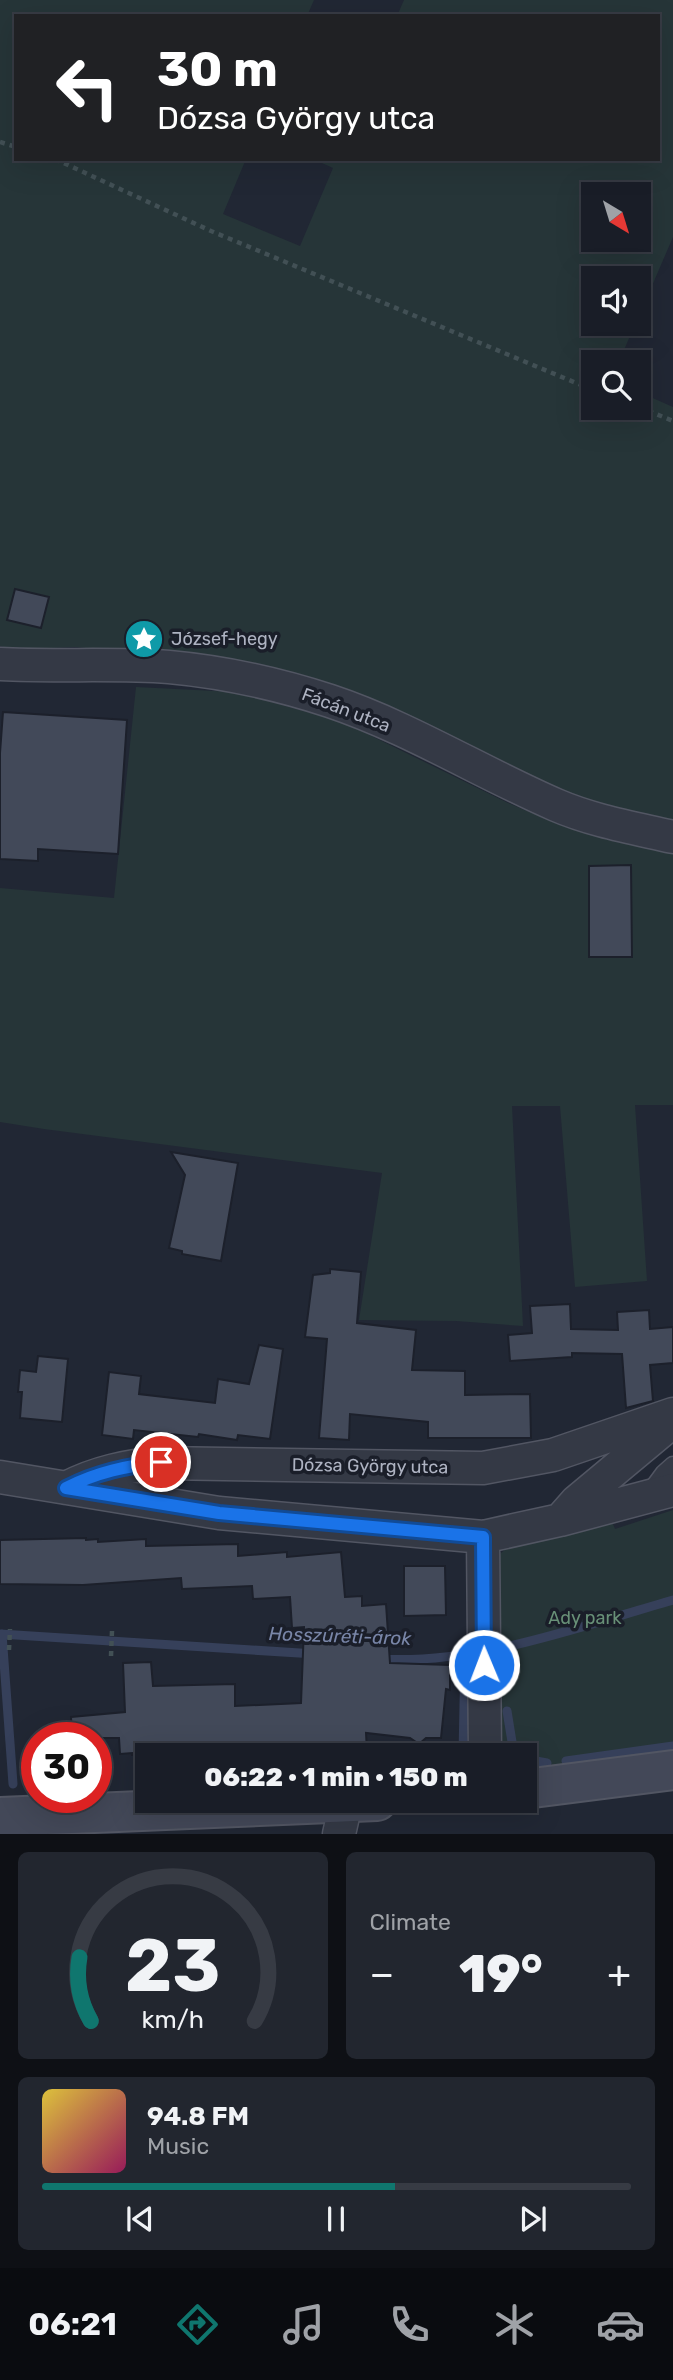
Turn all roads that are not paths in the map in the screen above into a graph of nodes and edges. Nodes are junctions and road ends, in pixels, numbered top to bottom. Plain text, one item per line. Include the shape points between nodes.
1 (0, 664) edge
2 (673, 837) edge
3 (671, 1414) edge
4 (673, 1465) edge
5 (0, 1477) edge
6 (66, 1488) junction
7 (659, 1494) edge
8 (560, 1520) junction
9 (483, 1537) junction
10 (485, 1743) edge
11 (673, 1770) edge
12 (537, 1787) edge
13 (354, 1813) edge
14 (0, 1816) edge

1 - 2 street, Fácán utca via 168,667 290,689 389,725 557,805
3 - 6 street, Dózsa György utca via 553,1455 483,1468 161,1462 116,1468
3 - 8 street, Dózsa György utca via 673,1423
4 - 7 lane via 664,1473
5 - 6 street
6 - 9 street via 219,1513
7 - 8 street
8 - 9 street
9 - 10 street
11 - 12 main road
13 - 14 main road

